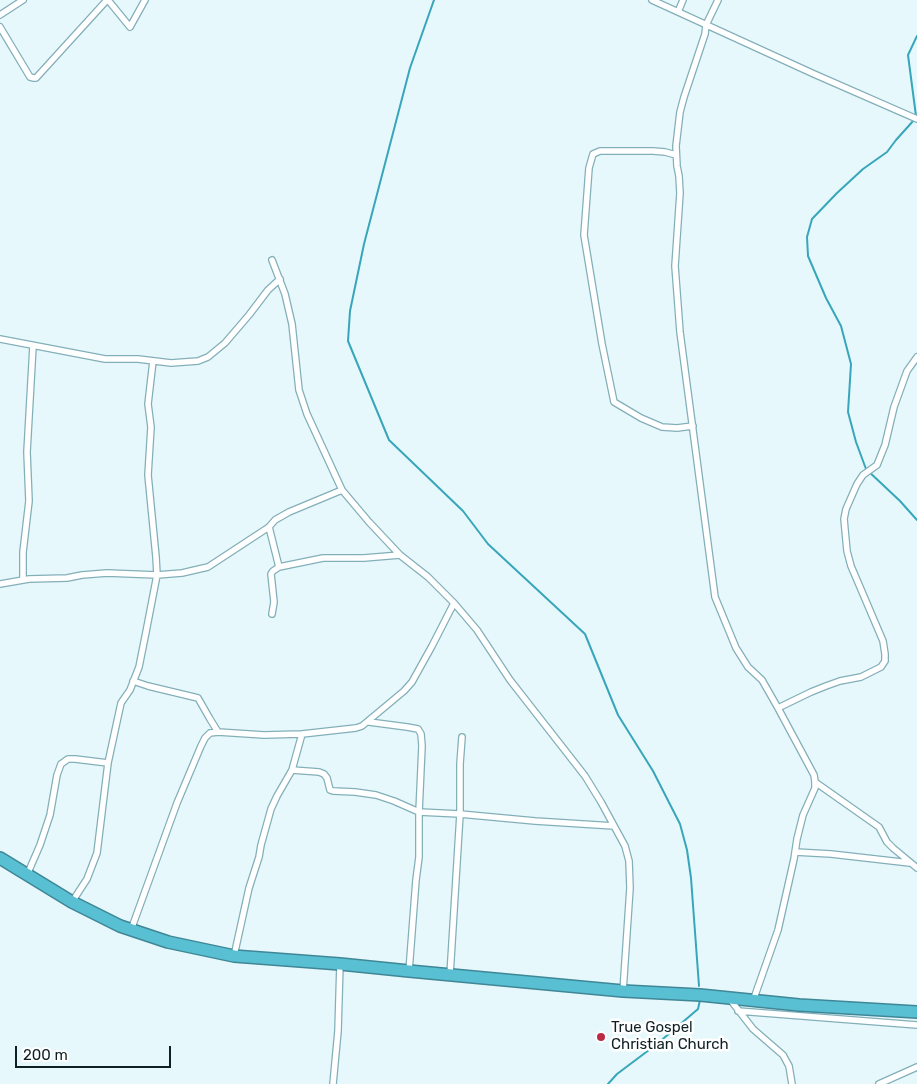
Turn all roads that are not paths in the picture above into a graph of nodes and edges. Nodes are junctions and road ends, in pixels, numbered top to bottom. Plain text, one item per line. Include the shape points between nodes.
1 (23, 0) edge
2 (108, 0) edge
3 (145, 0) edge
4 (652, 0) edge
5 (683, 0) edge
6 (718, 0) edge
7 (678, 12) junction
8 (0, 15) edge
9 (706, 25) junction
10 (0, 27) edge
11 (917, 119) edge
12 (676, 155) junction
13 (272, 260) dead end
14 (280, 279) junction
15 (0, 339) edge
16 (33, 346) junction
17 (917, 357) edge
18 (153, 361) junction
19 (693, 426) junction
20 (342, 490) junction
21 (269, 527) junction
22 (400, 555) junction
23 (279, 567) junction
24 (157, 575) junction
25 (23, 580) junction
26 (0, 584) edge
27 (454, 602) junction
28 (272, 614) dead end
29 (133, 680) junction
30 (778, 708) junction
31 (368, 722) junction
32 (218, 732) junction
33 (302, 734) junction
34 (462, 737) dead end
35 (108, 763) junction
36 (292, 770) junction
37 (815, 782) junction
38 (418, 812) junction
39 (460, 814) junction
40 (614, 826) junction
41 (795, 852) junction
42 (0, 858) edge
43 (911, 863) junction
44 (917, 868) edge
45 (27, 875) junction
46 (72, 902) junction
47 (131, 930) junction
48 (234, 956) junction
49 (340, 964) junction
50 (409, 971) junction
51 (450, 975) junction
52 (623, 991) junction
53 (729, 998) junction
54 (753, 1001) junction
55 (738, 1011) junction
56 (917, 1012) edge
57 (917, 1025) edge
58 (917, 1067) edge
59 (333, 1084) edge
60 (792, 1084) edge
61 (879, 1084) edge

1 - 8 street
2 - 3 street via 130,27
2 - 10 street via 36,78 30,77
4 - 7 street
5 - 7 street
6 - 9 street
7 - 9 street
9 - 11 street
9 - 12 street via 680,112
12 - 19 street via 680,193 674,266
12 - 19 street via 653,151 600,151 593,154 584,235 614,402 662,427
13 - 14 street
14 - 18 street via 208,357 188,363
14 - 20 street via 292,324 299,390
15 - 16 street
16 - 18 street via 105,359
16 - 25 street via 27,452 29,501
17 - 30 street via 907,371 877,465 857,484 844,519 851,566 883,640 885,661 881,667 861,677 826,686
18 - 24 street via 148,404 151,427 148,475
19 - 30 street via 715,597 736,648 748,667 762,680
20 - 21 street via 288,512
20 - 22 street
21 - 23 street
21 - 24 street via 208,567
22 - 23 street via 324,558
22 - 27 street
23 - 28 street via 271,574
24 - 25 street via 107,574
24 - 29 street
25 - 26 street
27 - 31 street via 412,682
27 - 40 street via 585,776
29 - 32 street via 198,698
29 - 35 street via 121,703
30 - 37 street
31 - 33 street via 356,728
31 - 38 street via 420,731
32 - 33 street
32 - 47 street via 210,733 201,746
33 - 36 street
34 - 39 street
35 - 45 street via 68,759 60,764 50,815
35 - 46 street via 97,853 87,879
36 - 38 street via 324,774 333,792 376,795
36 - 48 street via 271,809
37 - 41 street
37 - 43 street via 879,827 887,842
38 - 39 street
38 - 50 street via 419,857
39 - 40 street
39 - 51 street
40 - 52 street via 630,861
41 - 43 street
41 - 54 street via 778,930
42 - 45 highway
43 - 44 street
45 - 46 highway
46 - 47 highway
47 - 48 highway via 168,942
48 - 49 highway
49 - 50 highway
49 - 59 street
50 - 51 highway
51 - 52 highway
52 - 53 highway
53 - 54 highway
53 - 55 street
54 - 56 highway
55 - 57 street
55 - 60 street via 783,1055
58 - 61 street

